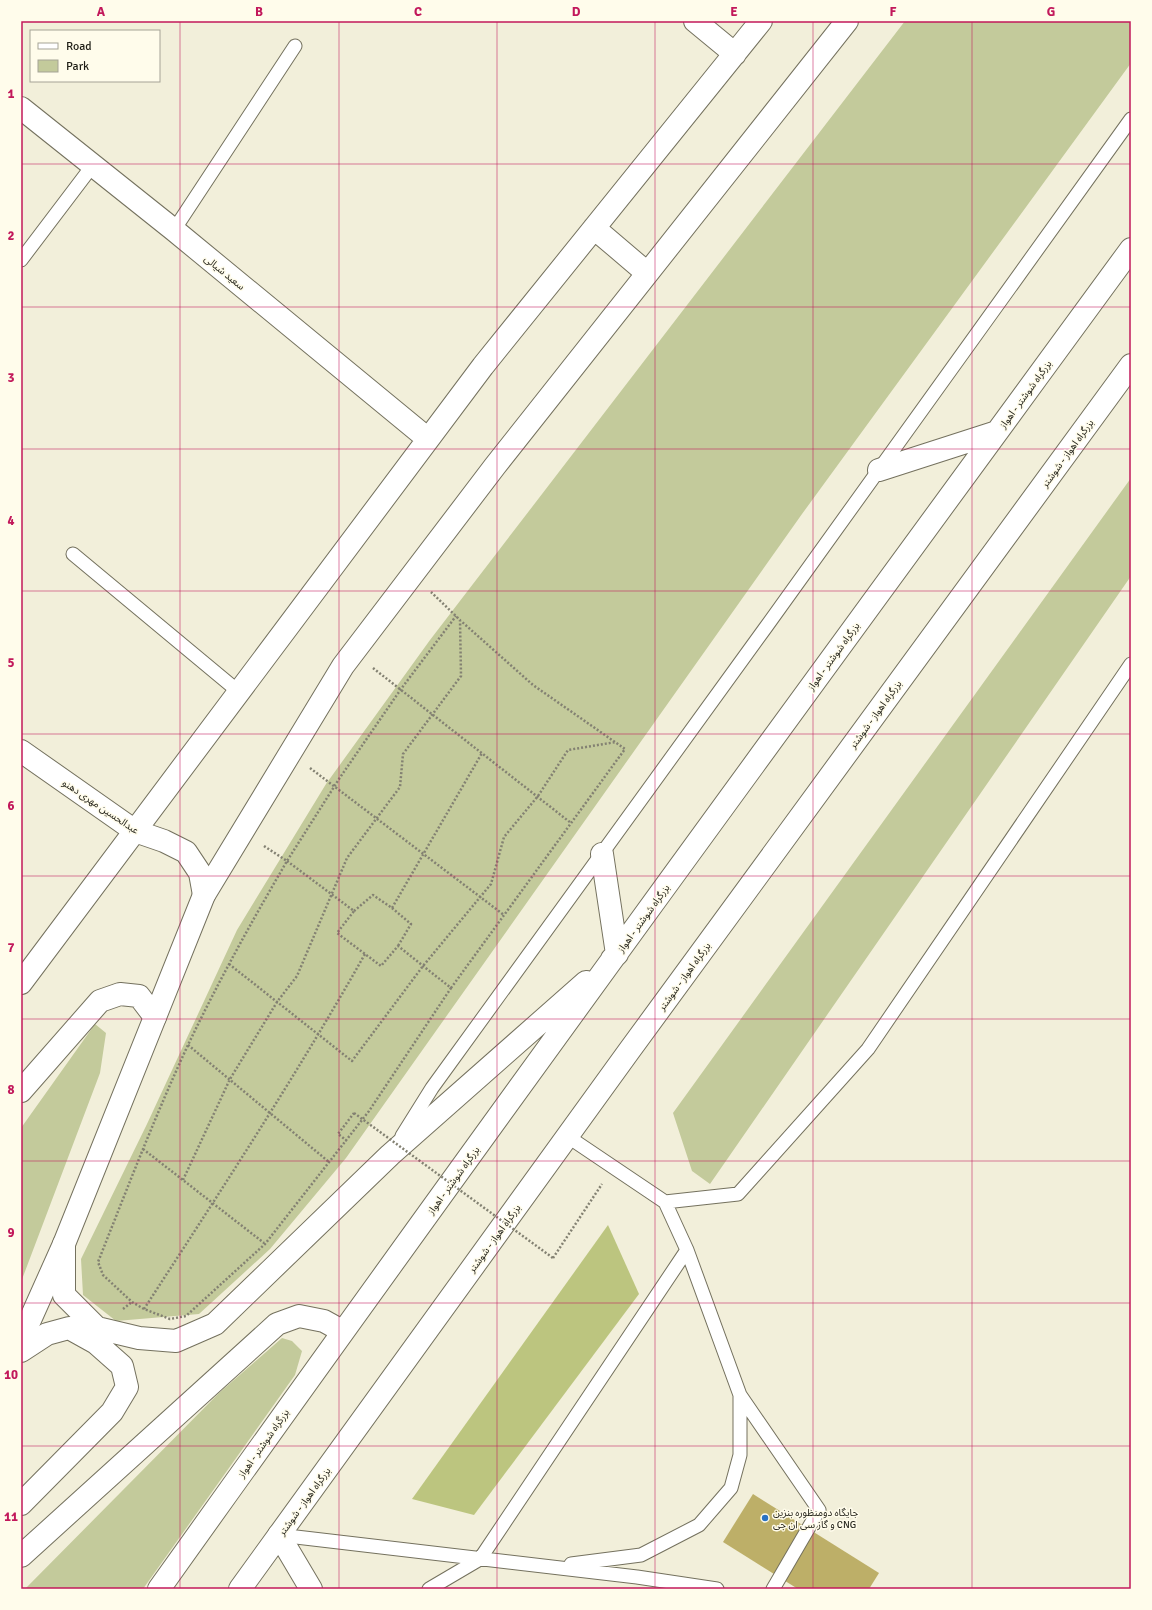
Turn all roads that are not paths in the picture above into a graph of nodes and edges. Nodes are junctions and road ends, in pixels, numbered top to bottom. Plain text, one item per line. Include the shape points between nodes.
1 (695, 21) edge
2 (761, 21) edge
3 (847, 21) edge
4 (295, 46) dead end
5 (736, 54) junction
6 (21, 108) edge
7 (1131, 119) edge
8 (93, 165) junction
9 (594, 228) junction
10 (174, 230) junction
11 (1131, 249) edge
12 (21, 260) edge
13 (648, 273) junction
14 (1131, 365) edge
15 (997, 432) junction
16 (428, 439) junction
17 (879, 470) junction
18 (73, 554) dead end
19 (1131, 664) edge
20 (239, 692) junction
21 (21, 751) edge
22 (135, 831) junction
23 (602, 854) junction
24 (204, 895) junction
25 (617, 954) junction
26 (21, 983) edge
27 (155, 1017) junction
28 (21, 1091) edge
29 (567, 1136) junction
30 (390, 1155) junction
31 (665, 1202) junction
32 (64, 1244) junction
33 (687, 1250) junction
34 (342, 1331) junction
35 (21, 1340) edge
36 (21, 1351) edge
37 (740, 1394) junction
38 (21, 1504) edge
39 (279, 1535) junction
40 (21, 1556) edge
41 (480, 1559) junction
42 (552, 1567) junction
43 (159, 1589) edge
44 (240, 1589) edge
45 (251, 1589) edge
46 (311, 1589) edge
47 (429, 1589) edge
48 (717, 1589) edge
49 (773, 1589) edge

1 - 5 main road
2 - 5 main road
3 - 13 main road
4 - 10 lane
5 - 9 main road
6 - 8 main road, سعید شیالی
7 - 17 lane
8 - 10 main road, سعید شیالی
8 - 12 lane
9 - 13 main road
9 - 16 main road
10 - 16 main road, سعید شیالی
11 - 15 main road, بزرگراه شوشتر - اهواز
13 - 24 main road via 495,466 343,666
14 - 29 main road, بزرگراه اهواز - شوشتر
15 - 17 main road
15 - 25 main road, بزرگراه شوشتر - اهواز
16 - 20 main road
17 - 23 lane
18 - 20 lane
19 - 31 lane via 868,1049 738,1194
20 - 22 main road
21 - 22 main road, عبدالحسین مهری دهنو
22 - 24 main road, عبدالحسین مهری دهنو via 186,852 200,873
22 - 26 main road
23 - 25 main road
23 - 30 lane via 437,1082
24 - 27 main road
25 - 30 main road
25 - 34 main road, بزرگراه شوشتر - اهواز
27 - 28 main road via 139,996 120,994 100,1001
27 - 32 main road
29 - 31 lane
29 - 39 main road, بزرگراه اهواز - شوشتر
30 - 32 main road via 215,1324 176,1341 139,1338 97,1328 64,1295
31 - 33 lane
32 - 35 main road
33 - 37 lane
33 - 41 lane
34 - 40 main road via 324,1320 299,1316 277,1324
34 - 43 main road, بزرگراه شوشتر - اهواز
36 - 38 main road via 47,1334 69,1328 96,1343 122,1366 127,1387 112,1412
37 - 42 lane via 740,1455 732,1488 699,1525 641,1555
37 - 49 lane via 819,1510
39 - 41 lane
39 - 44 main road, بزرگراه اهواز - شوشتر
39 - 45 main road
39 - 46 main road
41 - 42 lane
41 - 47 lane
42 - 48 lane

